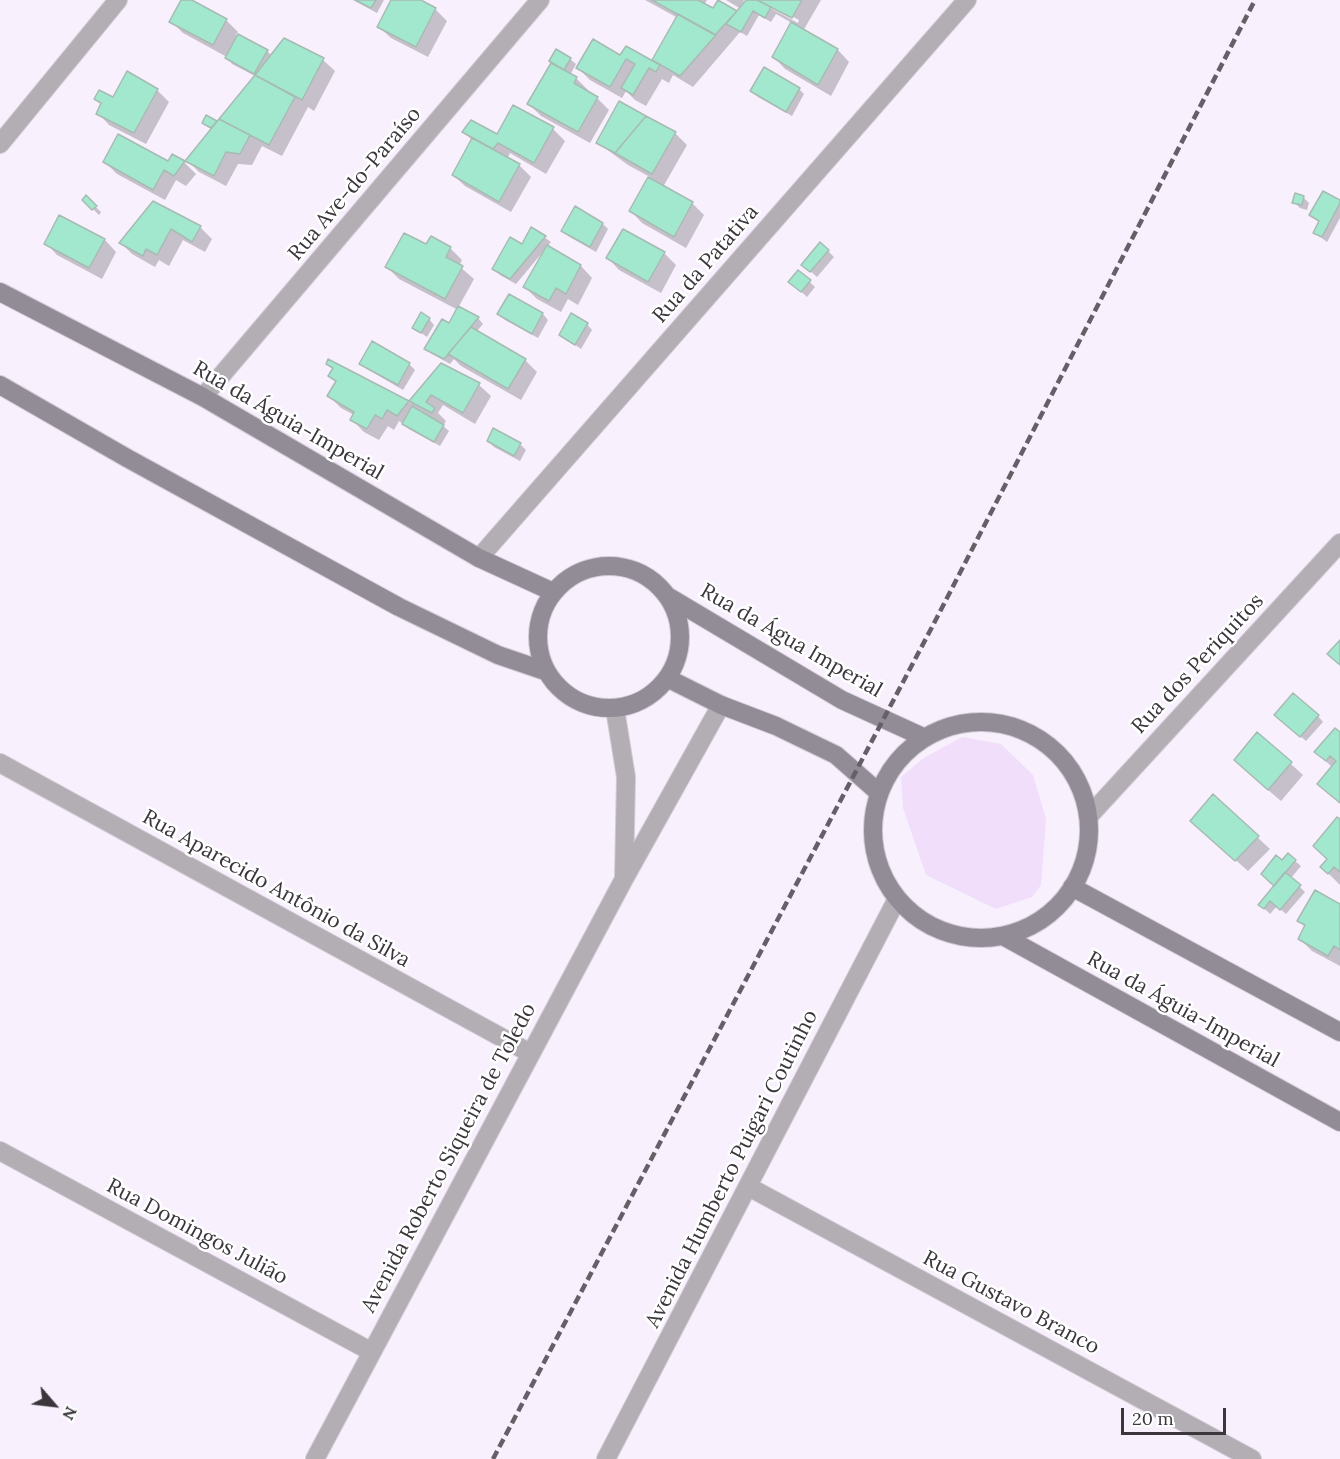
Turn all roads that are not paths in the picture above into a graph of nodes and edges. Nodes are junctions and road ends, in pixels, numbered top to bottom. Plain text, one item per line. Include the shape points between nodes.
1 (118, 0) edge
2 (540, 0) edge
3 (967, 0) edge
4 (0, 144) edge
5 (0, 292) edge
6 (0, 386) edge
7 (203, 397) junction
8 (1340, 543) edge
9 (479, 558) junction
10 (553, 592) junction
11 (669, 597) junction
12 (545, 671) junction
13 (668, 678) junction
14 (721, 705) junction
15 (615, 709) junction
16 (923, 737) junction
17 (0, 763) edge
18 (879, 792) junction
19 (1090, 815) junction
20 (624, 879) junction
21 (1072, 887) junction
22 (897, 899) junction
23 (1005, 937) junction
24 (1340, 1032) edge
25 (530, 1053) junction
26 (1340, 1122) edge
27 (0, 1152) edge
28 (748, 1187) junction
29 (372, 1352) junction
30 (315, 1459) edge
31 (606, 1459) edge
32 (1252, 1459) edge

1 - 4 street
2 - 7 street, Rua Ave-do-Paraíso
3 - 9 street, Rua da Patativa
5 - 7 street, Rua da Águia-Imperial
6 - 12 street via 399,606 498,655
7 - 9 street, Rua da Águia-Imperial
8 - 19 street, Rua dos Periquitos
9 - 10 street, Rua da Águia-Imperial
10 - 11 street via 569,577 590,567 613,565 635,569
10 - 12 street via 542,610 537,630 538,651
11 - 13 street via 678,617 680,638 677,659
11 - 16 street, Rua da Água Imperial via 842,700
12 - 15 street via 557,688 574,700
13 - 14 street
13 - 15 street via 654,693
14 - 18 street via 837,755
14 - 20 street, Avenida Roberto Siqueira de Toledo
15 - 20 street, Avenida Roberto Siqueira de Toledo via 627,777
16 - 18 street via 895,763
16 - 19 street via 957,723 993,720 1028,730 1058,751 1080,780
17 - 25 street, Rua Aparecido Antônio da Silva
18 - 22 street via 872,828 877,862
19 - 21 street via 1090,844
20 - 25 street, Avenida Roberto Siqueira de Toledo
21 - 23 street via 1051,914
21 - 24 street
22 - 23 street via 913,916 941,932 973,939
22 - 28 street, Avenida Humberto Puigari Coutinho
23 - 26 street, Rua da Águia-Imperial
25 - 29 street, Avenida Roberto Siqueira de Toledo
27 - 29 street, Rua Domingos Julião
28 - 31 street, Avenida Humberto Puigari Coutinho
28 - 32 street, Rua Gustavo Branco
29 - 30 street, Avenida Roberto Siqueira de Toledo

